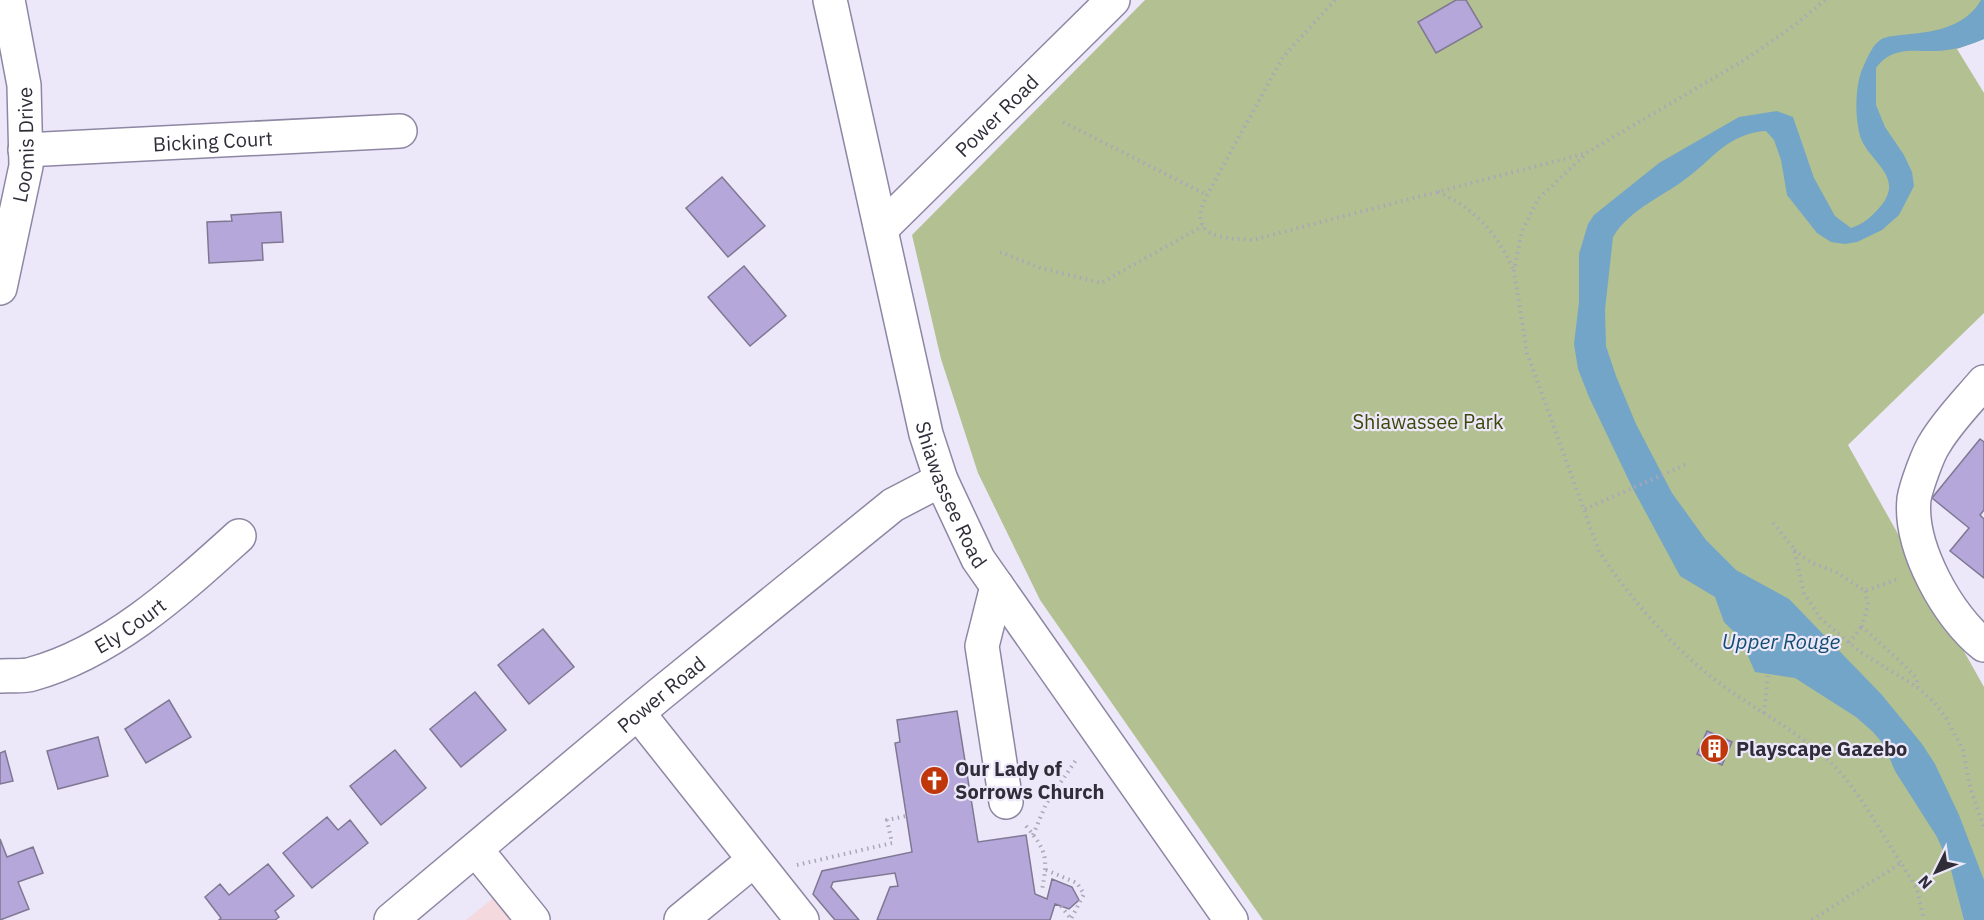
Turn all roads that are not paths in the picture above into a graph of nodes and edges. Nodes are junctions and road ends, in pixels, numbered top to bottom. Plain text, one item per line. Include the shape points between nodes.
1 (8, 0) edge
2 (830, 0) edge
3 (1113, 0) edge
4 (400, 131) dead end
5 (25, 150) junction
6 (881, 229) junction
7 (0, 288) edge
8 (1984, 382) edge
9 (941, 480) junction
10 (239, 536) dead end
11 (997, 586) junction
12 (1984, 645) edge
13 (0, 676) edge
14 (638, 713) junction
15 (1006, 802) road end
16 (477, 851) junction
17 (754, 860) junction
18 (391, 920) edge
19 (533, 920) edge
20 (681, 920) edge
21 (802, 920) edge
22 (1231, 920) edge

1 - 5 street, Loomis Drive via 24,85
2 - 6 street, Shiawassee Road
3 - 6 street, Power Road
4 - 5 street, Bicking Court
5 - 7 street, Loomis Drive via 21,189
6 - 9 street, Shiawassee Road via 926,434
8 - 12 street via 1934,444 1914,499 1918,532 1944,599 1967,632
9 - 11 street, Shiawassee Road via 978,559
9 - 14 street, Power Road via 893,505
10 - 13 street, Ely Court via 179,590 90,651 31,675
11 - 15 street via 982,646
11 - 22 street, Shiawassee Road
14 - 16 street, Power Road
14 - 17 street
16 - 18 street, Power Road
16 - 19 street
17 - 20 street
17 - 21 street

